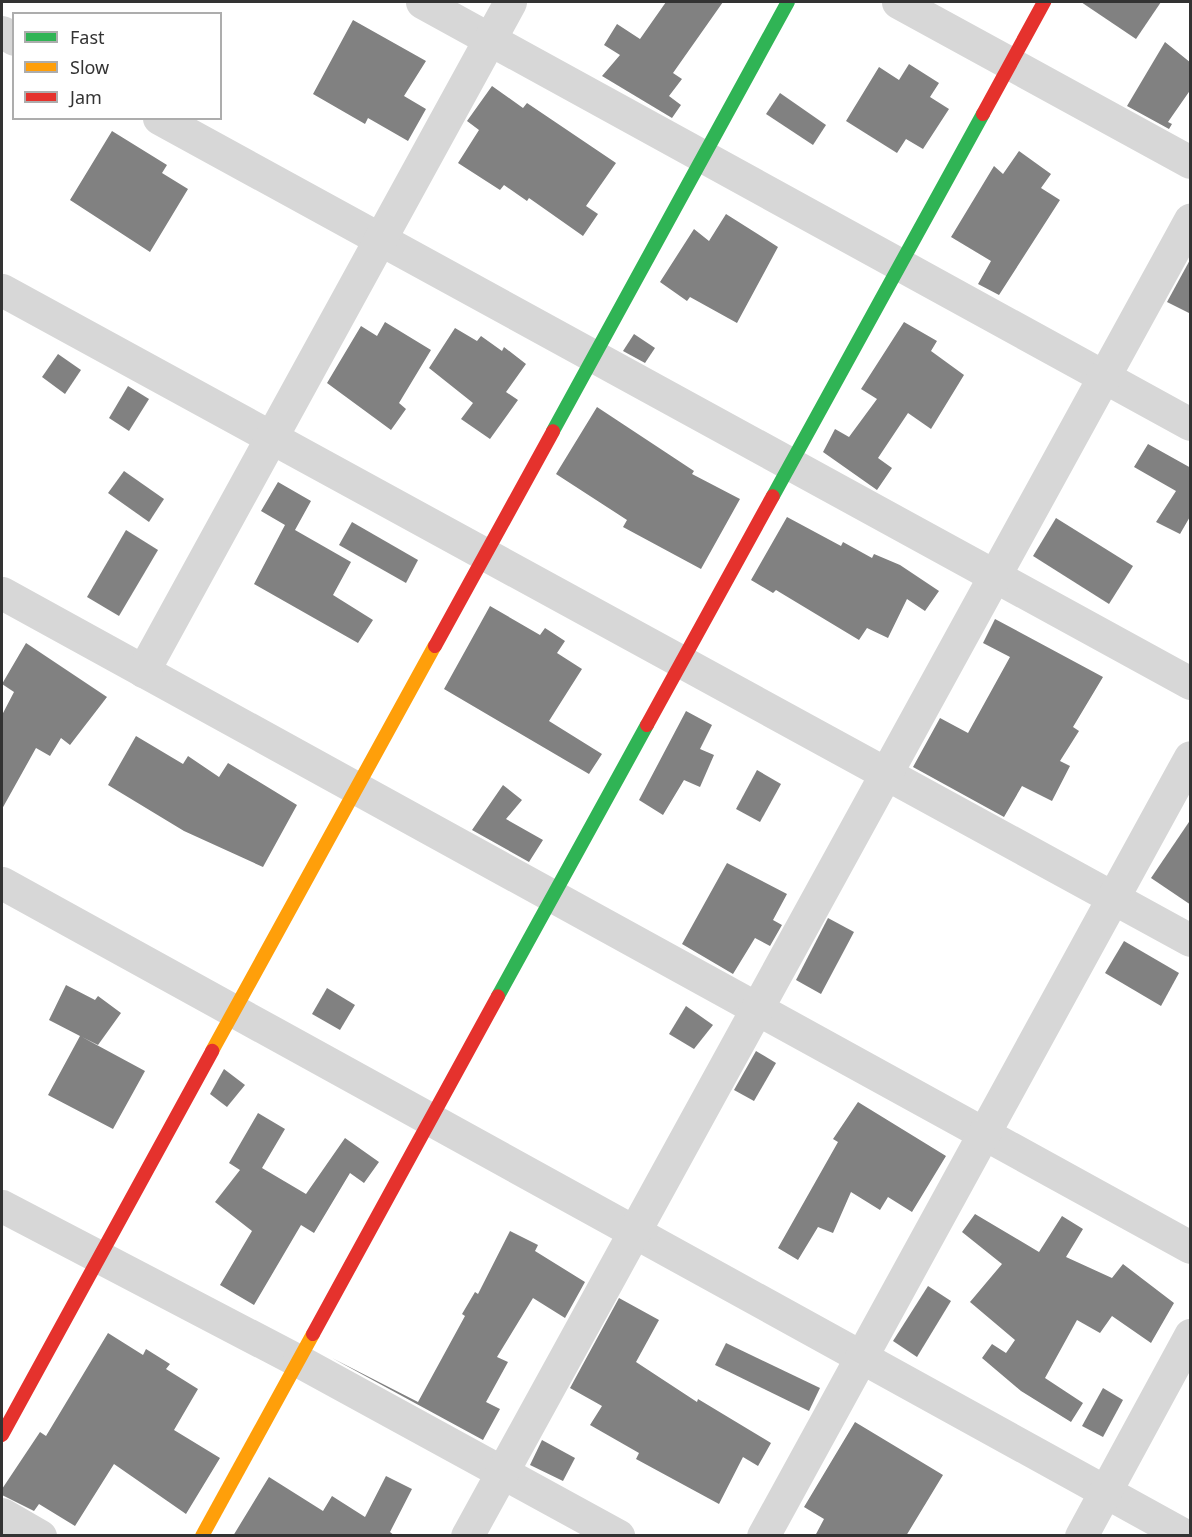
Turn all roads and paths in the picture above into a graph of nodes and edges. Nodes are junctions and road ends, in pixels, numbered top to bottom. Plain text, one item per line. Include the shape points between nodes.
1 (422, 2) edge
2 (510, 2) edge
3 (788, 2) edge
4 (898, 2) edge
5 (1044, 2) edge
6 (490, 38) junction
7 (1010, 63) junction
8 (163, 120) edge
9 (704, 156) junction
10 (1191, 162) edge
11 (1191, 220) edge
12 (380, 239) junction
13 (900, 264) junction
14 (2, 290) edge
15 (593, 356) junction
16 (1105, 376) junction
17 (1191, 424) edge
18 (271, 437) junction
19 (791, 464) junction
20 (485, 554) junction
21 (995, 576) junction
22 (2, 593) edge
23 (682, 662) junction
24 (143, 671) junction
25 (1191, 683) edge
26 (1191, 757) edge
27 (886, 774) junction
28 (357, 788) junction
29 (2, 884) edge
30 (553, 897) junction
31 (1113, 898) junction
32 (1191, 940) edge
33 (758, 1009) junction
34 (234, 1011) junction
35 (431, 1120) junction
36 (984, 1134) junction
37 (2, 1206) edge
38 (635, 1232) junction
39 (1191, 1247) edge
40 (99, 1259) junction
41 (1191, 1335) edge
42 (861, 1357) junction
43 (299, 1361) junction
44 (2, 1435) edge
45 (502, 1472) junction
46 (1105, 1491) junction
47 (2, 1514) edge
48 (40, 1536) edge
49 (202, 1536) edge
50 (467, 1536) edge
51 (618, 1536) edge
52 (764, 1536) edge
53 (1081, 1536) edge
54 (1186, 1536) edge

1 - 6 street
2 - 6 street
3 - 9 street
4 - 7 street
5 - 7 street
6 - 9 street
6 - 12 street
7 - 10 street
7 - 13 street
8 - 12 street
9 - 13 street
9 - 15 street
11 - 16 street
12 - 15 street
12 - 18 street
13 - 16 street
13 - 19 street
14 - 18 street
15 - 19 street
15 - 20 street
16 - 17 street
16 - 21 street
18 - 20 street
18 - 24 street
19 - 21 street
19 - 23 street
20 - 23 street
20 - 28 street
21 - 25 street
21 - 27 street
22 - 24 street
23 - 27 street
23 - 30 street
24 - 28 street
26 - 31 street
27 - 31 street
27 - 33 street
28 - 30 street
28 - 34 street
29 - 34 street
30 - 33 street
30 - 35 street
31 - 32 street
31 - 36 street
33 - 36 street
33 - 38 street
34 - 35 street
34 - 40 street
35 - 38 street
35 - 43 street
36 - 39 street
36 - 42 street
37 - 40 street
38 - 42 street
38 - 45 street
40 - 43 street
40 - 44 street
41 - 46 street
42 - 46 street
42 - 52 street
43 - 45 street
43 - 49 street
45 - 50 street
45 - 51 street
46 - 53 street
46 - 54 street
47 - 48 street

